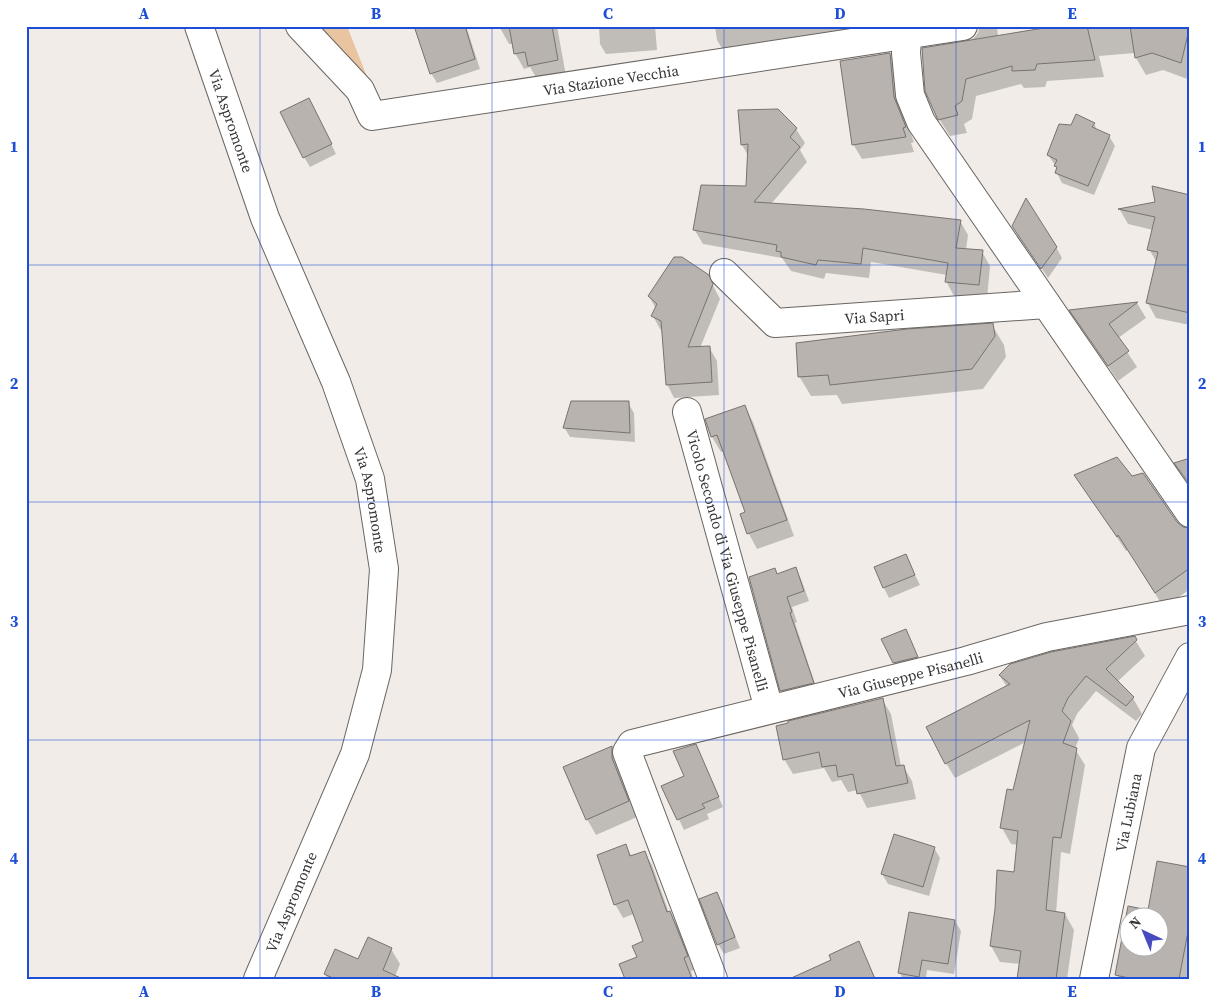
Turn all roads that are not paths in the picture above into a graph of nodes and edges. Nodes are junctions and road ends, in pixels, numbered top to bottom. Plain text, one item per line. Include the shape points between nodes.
1 (200, 26) edge
2 (300, 26) edge
3 (963, 26) edge
4 (908, 31) edge
5 (724, 273) dead end
6 (1046, 304) junction
7 (687, 412) dead end
8 (1190, 513) edge
9 (1190, 610) edge
10 (1190, 657) edge
11 (769, 709) junction
12 (258, 979) edge
13 (713, 979) edge
14 (1094, 979) edge

1 - 12 street, Via Aspromonte via 265,218 336,382 370,479 384,569 377,670 355,754
2 - 4 street, Via Stazione Vecchia via 360,90 372,116
3 - 4 street, Via Stazione Vecchia
4 - 6 street via 906,53 910,95 921,122
5 - 6 street, Via Sapri via 775,323
6 - 8 street
7 - 11 street, Vicolo Secondo di Via Giuseppe Pisanelli
9 - 11 street, Via Giuseppe Pisanelli via 1047,637 966,661
10 - 14 street, Via Lubiana via 1140,748
11 - 13 street, Via Giuseppe Pisanelli via 632,744 627,752

